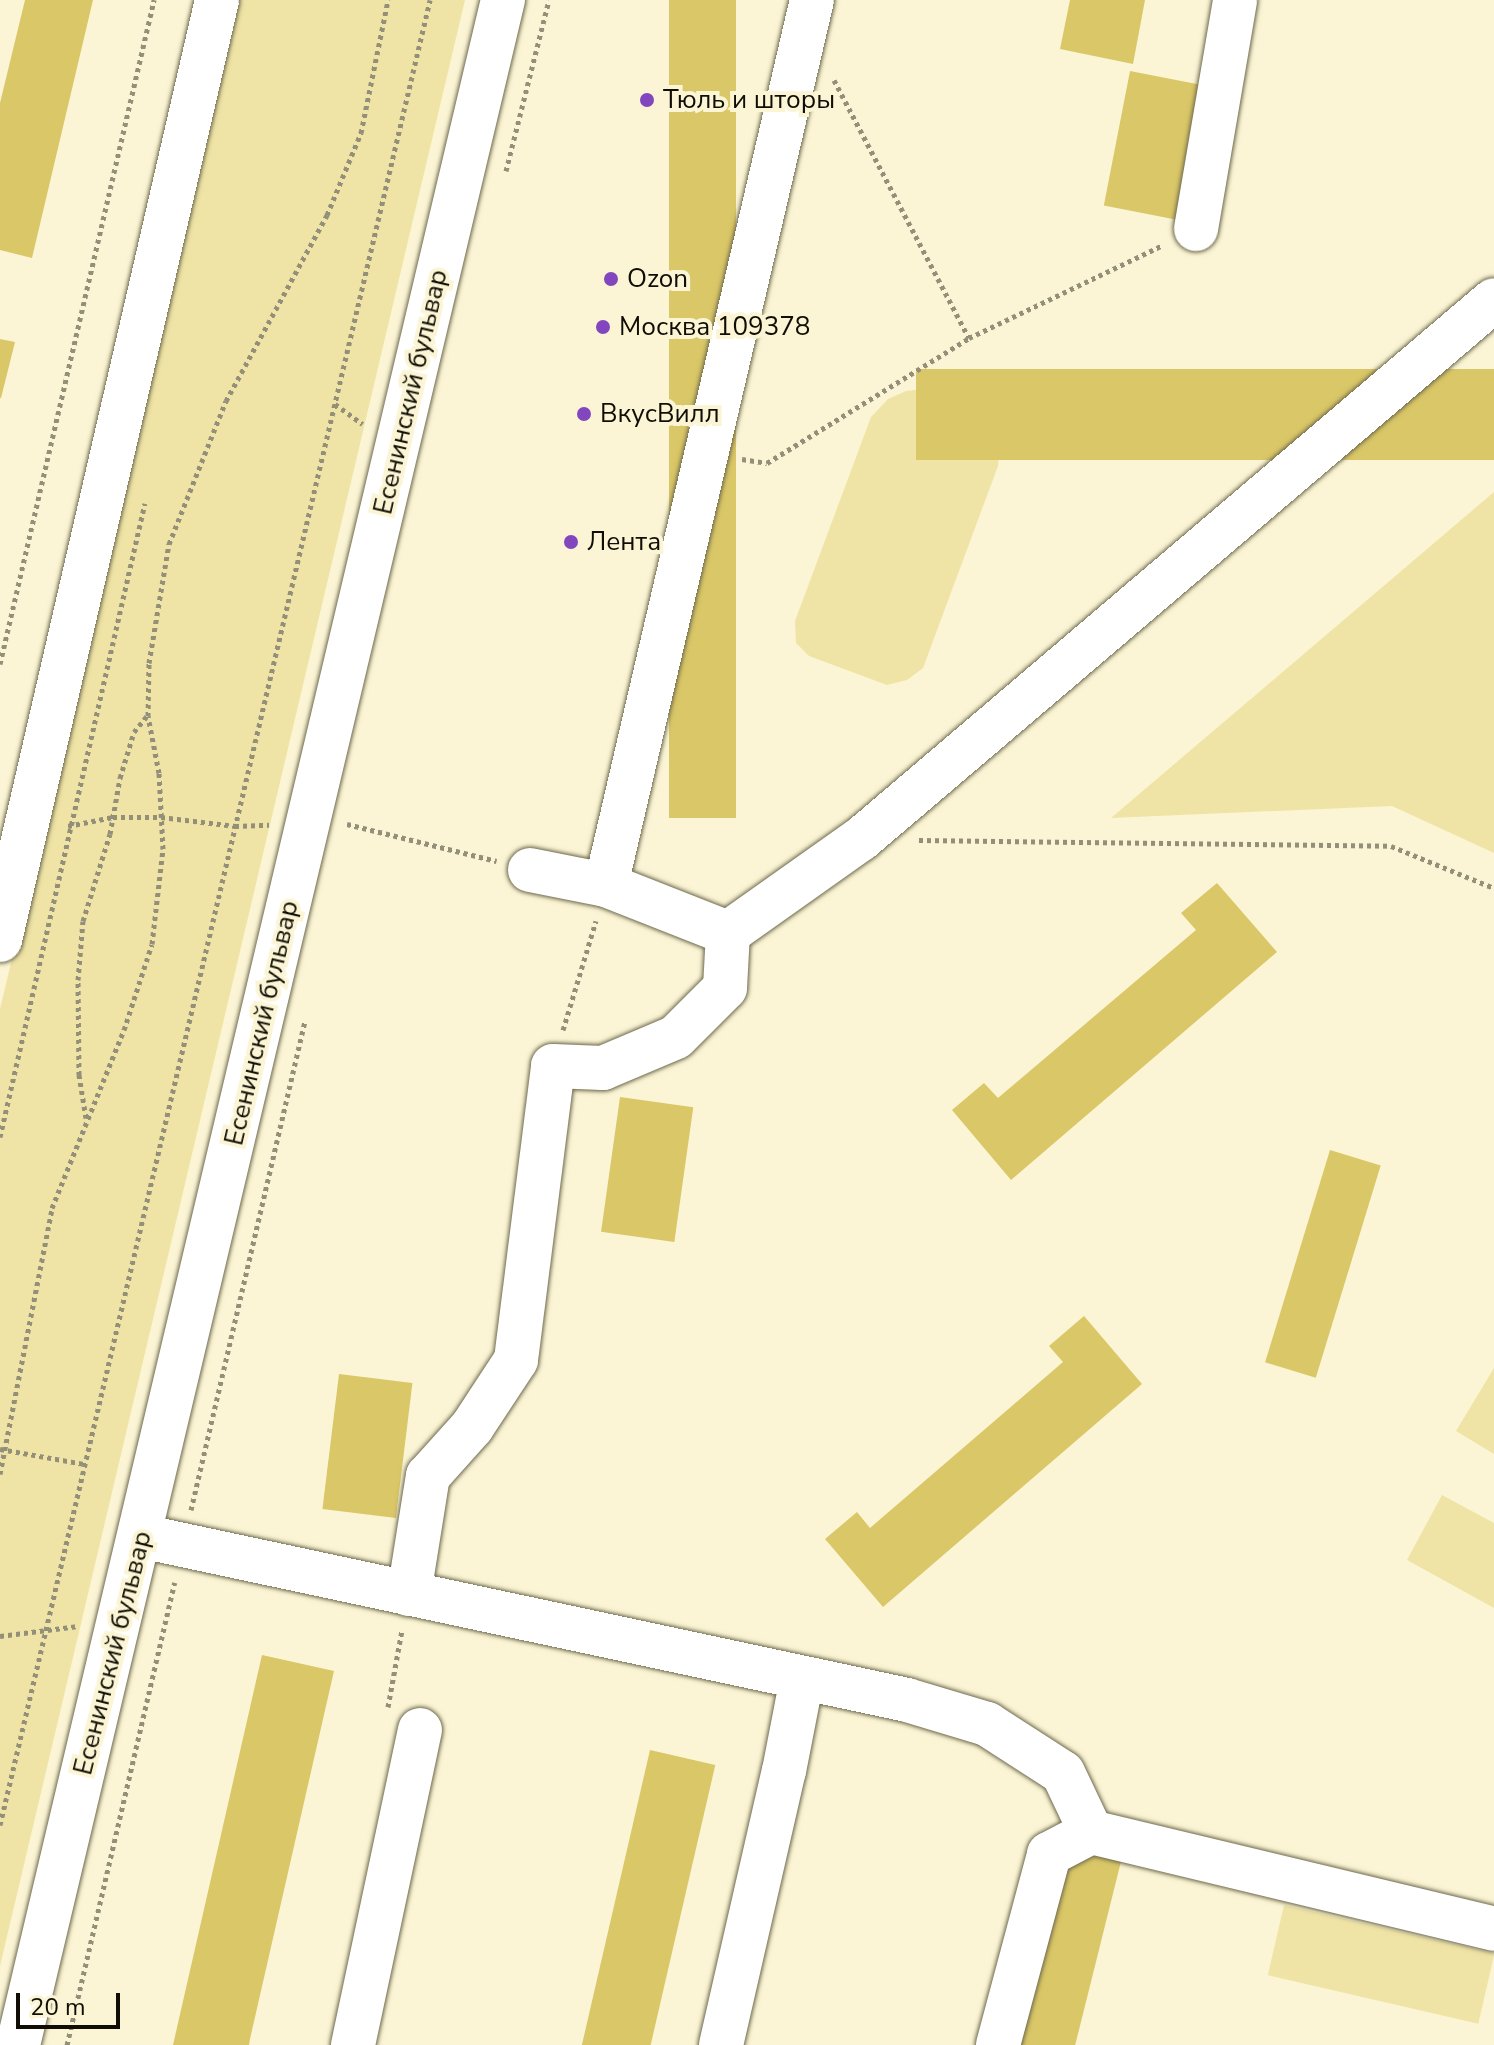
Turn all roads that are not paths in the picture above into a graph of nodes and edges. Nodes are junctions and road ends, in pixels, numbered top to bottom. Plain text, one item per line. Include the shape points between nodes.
1 (217, 0) edge
2 (503, 0) edge
3 (1235, 0) edge
4 (808, 13) edge
5 (1196, 229) road end
6 (1494, 300) edge
7 (530, 870) road end
8 (606, 885) junction
9 (728, 933) junction
10 (0, 940) edge
11 (141, 1536) junction
12 (409, 1594) junction
13 (802, 1678) junction
14 (420, 1730) road end
15 (1091, 1832) junction
16 (1494, 1929) edge
17 (18, 2045) edge
18 (353, 2045) edge
19 (721, 2045) edge
20 (998, 2045) edge

1 - 10 street
2 - 11 street, Есенинский бульвар via 335,828
3 - 5 street
4 - 8 street
6 - 9 street via 861,839
7 - 8 street
8 - 9 street
9 - 12 street via 725,988 676,1037 603,1068 553,1066 516,1360 472,1427 428,1476
11 - 12 street
11 - 17 street, Есенинский бульвар
12 - 13 street
13 - 15 street via 987,1724 1063,1773
13 - 19 street
14 - 18 street
15 - 16 street
15 - 20 street via 1049,1854

